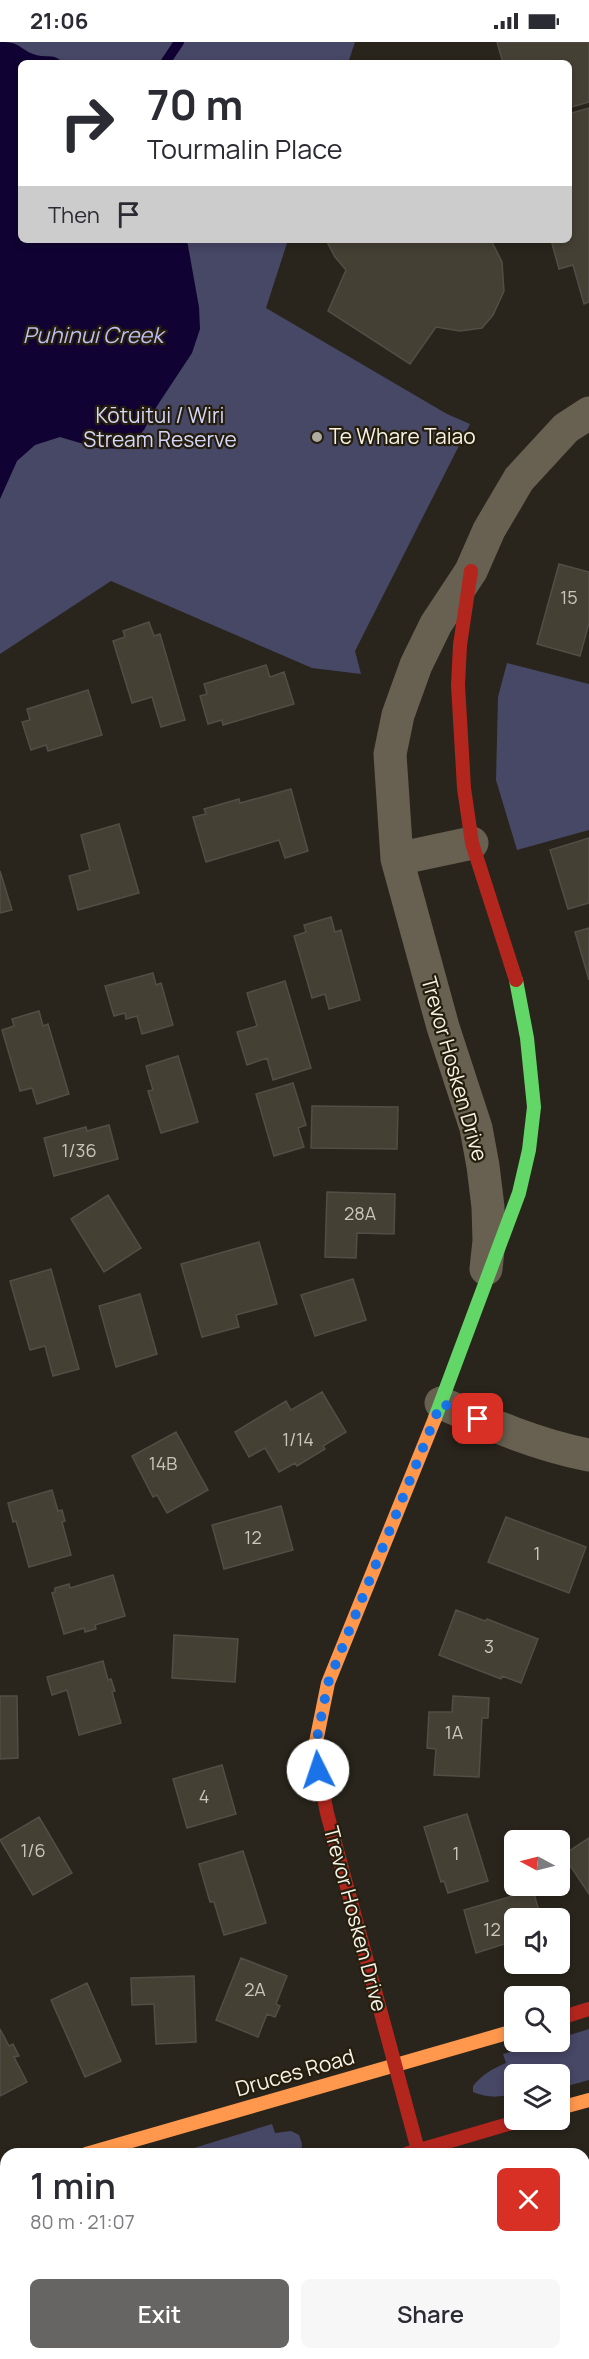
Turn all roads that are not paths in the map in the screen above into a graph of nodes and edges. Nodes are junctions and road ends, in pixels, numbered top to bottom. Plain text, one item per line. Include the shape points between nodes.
1 (589, 413) edge
2 (471, 571) junction
3 (472, 843) junction
4 (397, 860) junction
5 (485, 1282) junction
6 (441, 1403) junction
7 (589, 1455) edge
8 (589, 2009) edge
9 (570, 2015) edge
10 (504, 2034) edge
11 (396, 2066) junction
12 (589, 2100) edge
13 (570, 2105) edge
14 (504, 2125) edge
15 (116, 2148) edge
16 (411, 2148) edge
17 (426, 2148) edge

1 - 2 street, Trevor Hosken Drive via 566,428 519,479 489,530
2 - 3 street, Trevor Hosken Drive via 458,685 464,788
2 - 4 street, Trevor Hosken Drive via 431,634 398,715 390,754
3 - 4 street
3 - 5 street, Trevor Hosken Drive via 519,992 534,1107 519,1192
4 - 5 street, Trevor Hosken Drive via 436,1004 476,1128 488,1207
5 - 6 street, Trevor Hosken Drive
6 - 7 street via 496,1427 565,1451
6 - 11 street, Trevor Hosken Drive via 328,1683 316,1743 327,1813
8 - 9 street
10 - 11 street, Druces Road
11 - 15 street, Druces Road
11 - 16 street, Trevor Hosken Drive
12 - 13 street
14 - 17 street

